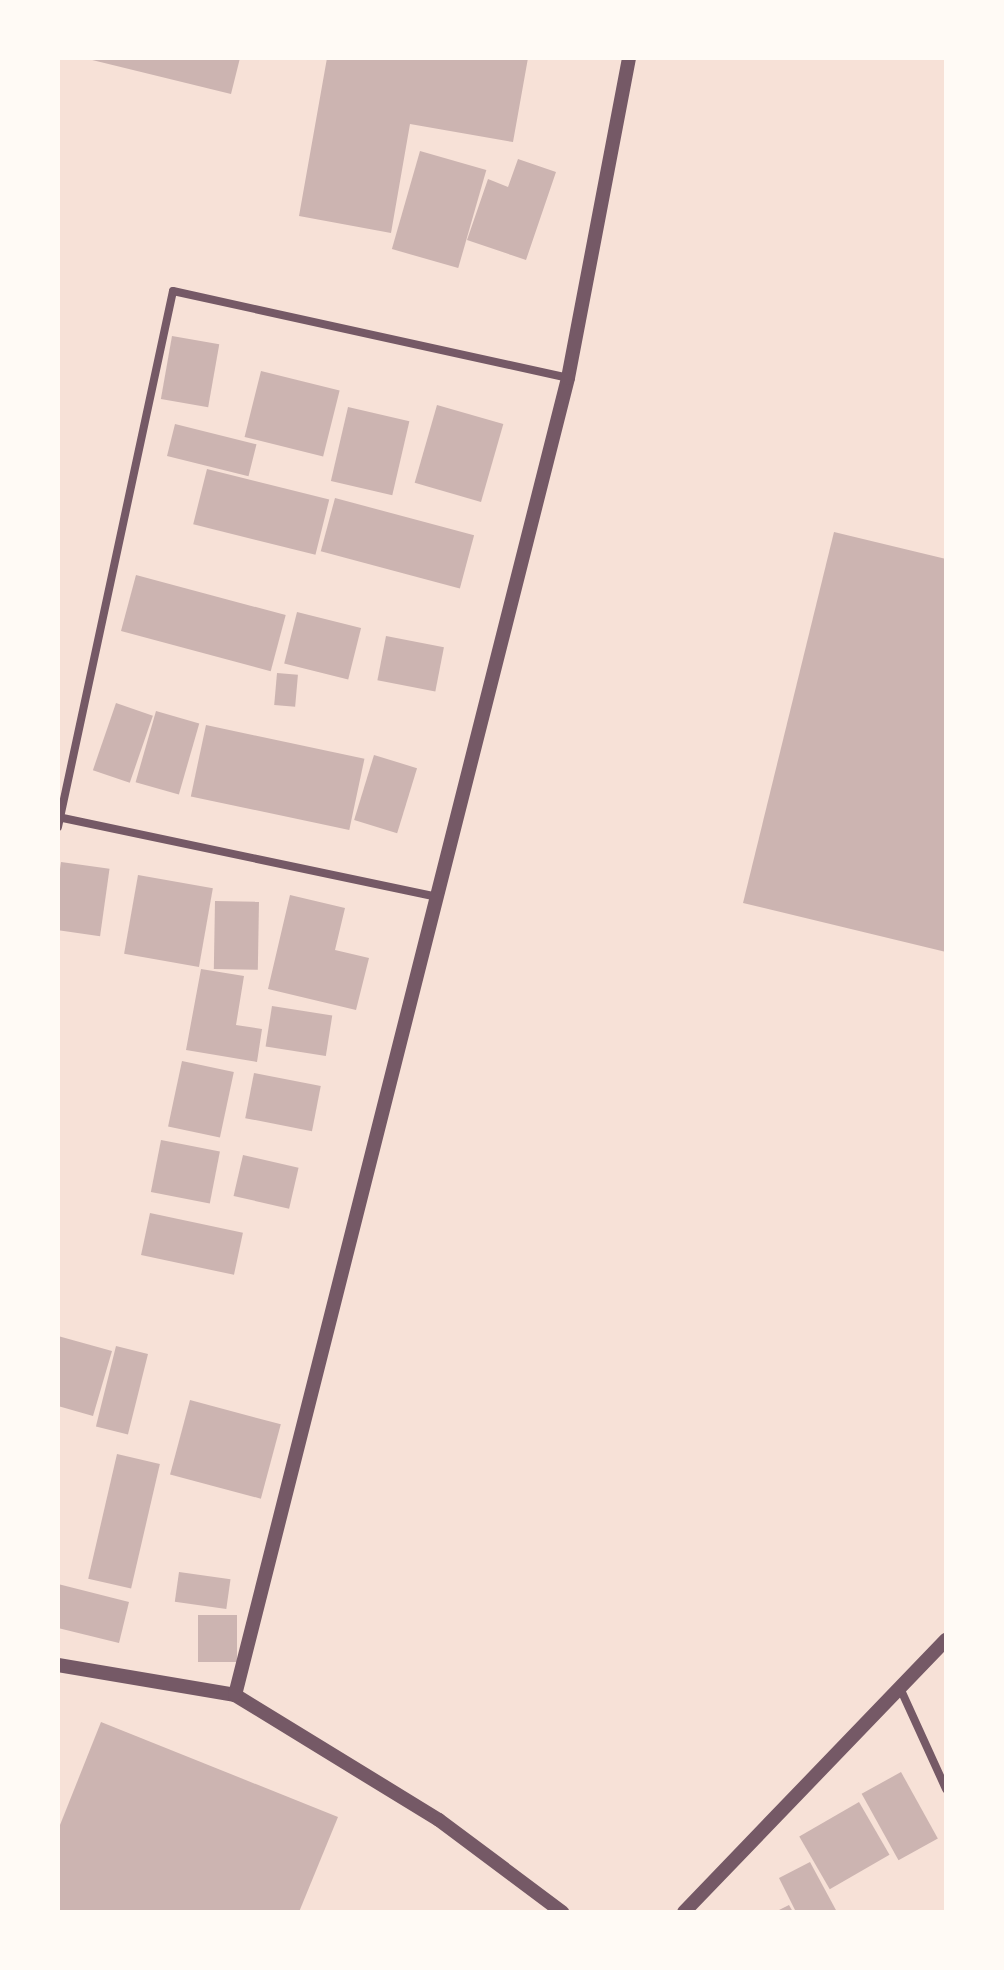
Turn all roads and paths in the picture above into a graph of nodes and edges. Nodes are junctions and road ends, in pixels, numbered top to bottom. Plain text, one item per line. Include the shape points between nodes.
1 (629, 58) edge
2 (568, 378) junction
3 (59, 821) edge
4 (438, 897) junction
5 (946, 1640) edge
6 (58, 1665) edge
7 (898, 1684) junction
8 (235, 1695) junction
9 (946, 1789) edge
10 (562, 1912) edge
11 (684, 1912) edge

1 - 2 street
2 - 3 street via 173,291
2 - 4 street
3 - 4 street
4 - 8 street
5 - 7 street
6 - 8 street
7 - 9 street
7 - 11 street
8 - 10 street via 439,1820

